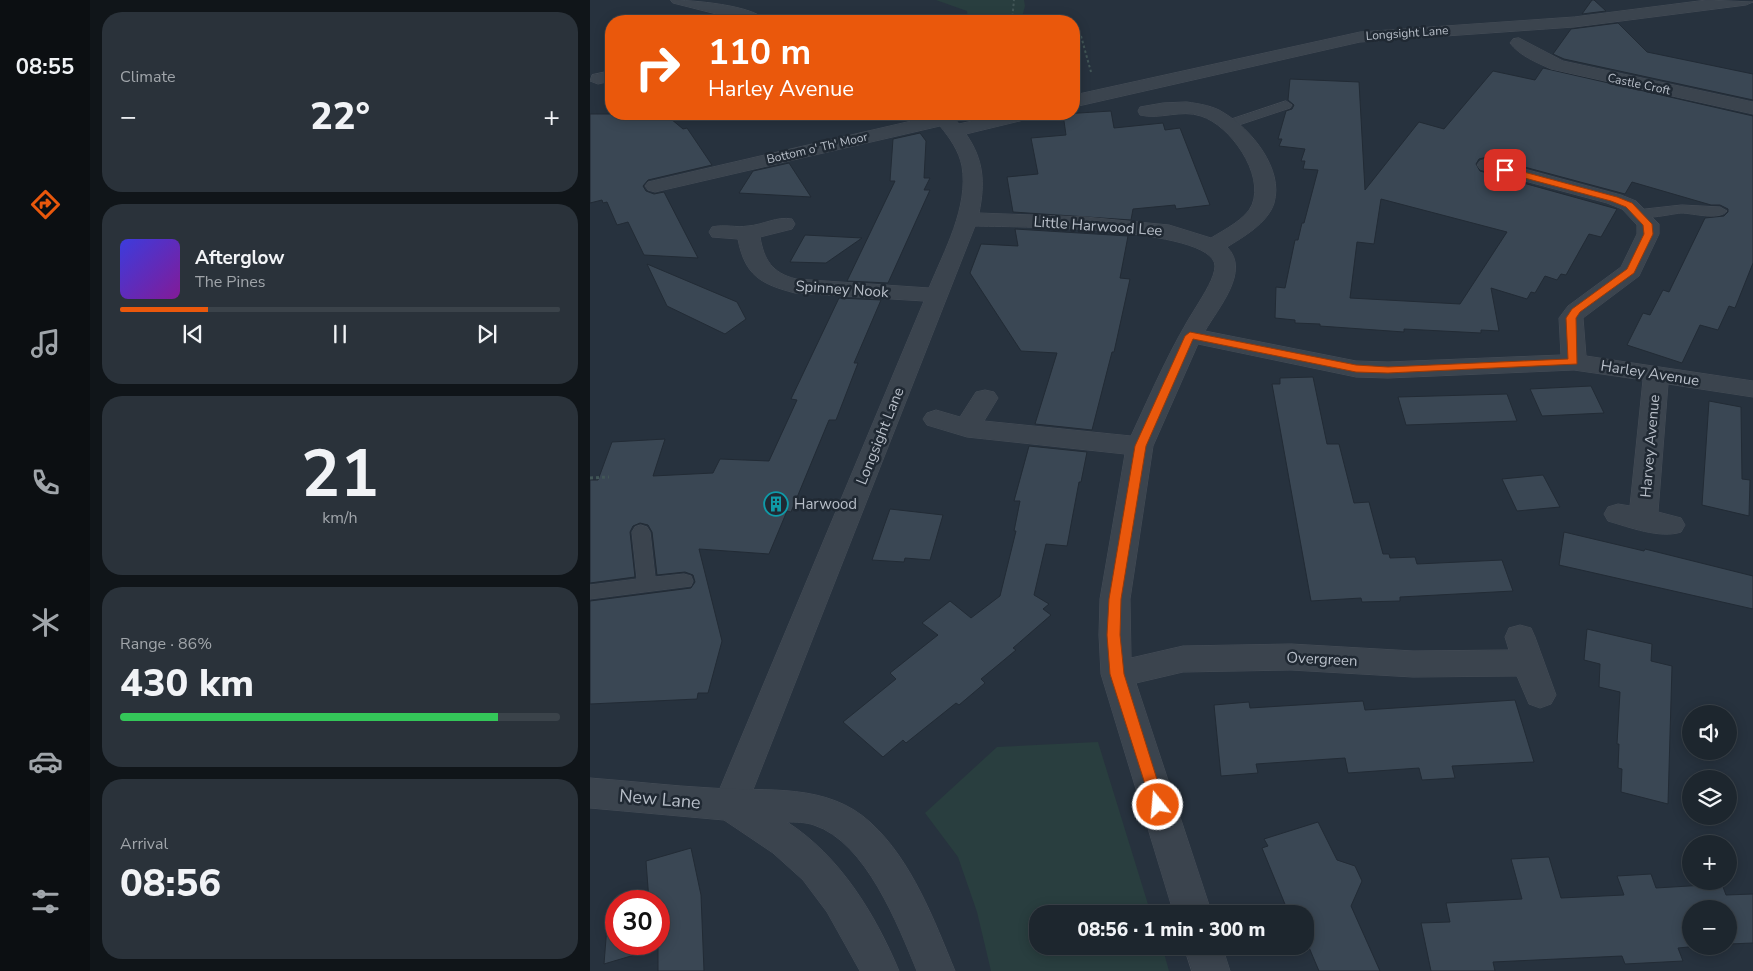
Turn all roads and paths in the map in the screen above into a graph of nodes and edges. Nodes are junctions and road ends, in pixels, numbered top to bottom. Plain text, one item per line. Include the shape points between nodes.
1 (679, 0) edge
2 (1014, 0) edge
3 (1746, 0) edge
4 (743, 15) edge
5 (1013, 15) edge
6 (1082, 36) dead end
7 (1520, 49) dead end
8 (1097, 95) junction
9 (1080, 99) edge
10 (1286, 105) dead end
11 (1753, 108) edge
12 (1147, 111) dead end
13 (947, 121) edge
14 (1230, 124) junction
15 (1496, 172) dead end
16 (655, 186) dead end
17 (1720, 212) dead end
18 (1638, 214) junction
19 (967, 218) junction
20 (784, 224) dead end
21 (720, 232) dead end
22 (748, 233) junction
23 (1214, 246) junction
24 (938, 295) junction
25 (1190, 336) junction
26 (1574, 362) junction
27 (1656, 374) junction
28 (1753, 390) edge
29 (984, 398) dead end
30 (936, 419) dead end
31 (967, 428) junction
32 (1140, 446) junction
33 (609, 477) dead end
34 (590, 478) edge
35 (1671, 524) dead end
36 (641, 532) dead end
37 (684, 581) dead end
38 (647, 586) junction
39 (590, 592) edge
40 (1117, 674) junction
41 (1540, 695) dead end
42 (590, 792) edge
43 (730, 805) junction
44 (1190, 905) edge
45 (1207, 955) edge
46 (880, 971) edge
47 (936, 971) edge
48 (1211, 971) edge

1 - 4 street
2 - 5 path
3 - 8 street, Longsight Lane via 1574,22 1375,34
6 - 8 path
7 - 11 street, Castle Croft via 1557,65
8 - 9 street, Longsight Lane
10 - 14 lane
12 - 14 street via 1186,107 1212,113
13 - 16 street, Bottom o' Th' Moor
13 - 19 street, Longsight Lane via 972,166 973,183
14 - 23 street via 1246,144 1264,177 1263,204 1233,235
15 - 18 street via 1614,199 1629,205
17 - 18 lane via 1682,210
18 - 26 street via 1648,224 1648,234 1631,271 1571,318
19 - 23 street, Little Harwood Lee via 1129,226 1169,231
19 - 24 street, Longsight Lane
20 - 22 street
21 - 22 street
22 - 24 street, Spinney Nook via 757,266 778,282 795,286
23 - 25 street via 1226,266 1217,291
24 - 43 street, Longsight Lane
25 - 26 street, Harley Avenue via 1356,369
25 - 32 street
26 - 27 street, Harley Avenue
27 - 28 street, Harley Avenue
27 - 35 street, Harvey Avenue via 1631,516
29 - 31 street
30 - 31 street
31 - 32 street
32 - 40 street via 1115,599
33 - 34 path
36 - 38 lane
37 - 38 lane
38 - 39 lane
40 - 41 street, Overgreen via 1182,659 1291,657 1413,664 1524,650
40 - 44 street
42 - 43 street, New Lane
43 - 46 street via 787,842 819,871 849,912
43 - 47 street, New Lane via 790,806 819,811 842,822 865,842 891,876
45 - 48 street

